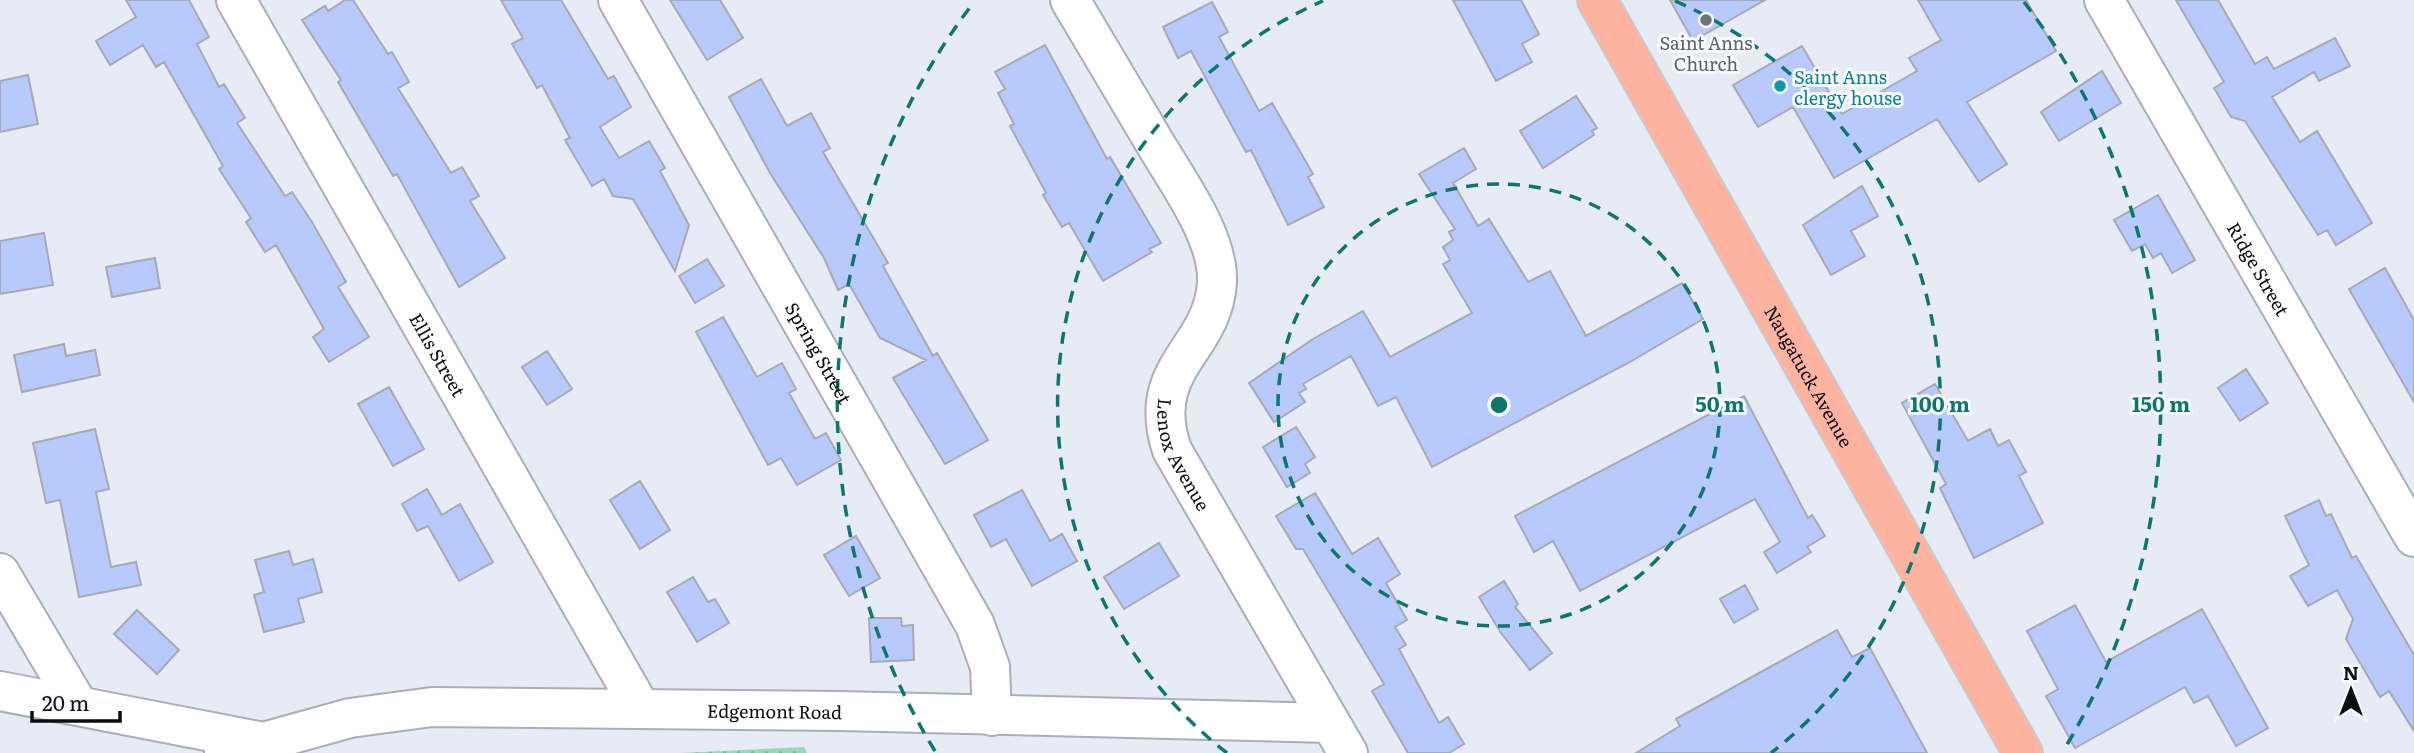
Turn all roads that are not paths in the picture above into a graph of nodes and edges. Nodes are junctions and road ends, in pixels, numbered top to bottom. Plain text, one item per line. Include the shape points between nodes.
1 (236, 0) edge
2 (618, 0) edge
3 (1070, 0) edge
4 (1597, 0) edge
5 (2104, 0) edge
6 (2414, 537) edge
7 (0, 573) edge
8 (0, 691) edge
9 (78, 705) junction
10 (641, 709) junction
11 (992, 716) junction
12 (1339, 738) edge
13 (266, 748) edge
14 (224, 753) edge
15 (2022, 753) edge

1 - 10 street, Ellis Street
2 - 11 street, Spring Street via 975,625 990,667
3 - 12 street, Lenox Avenue via 1195,213 1215,262 1214,300 1166,392 1164,419 1172,450
4 - 15 main road, Naugatuck Avenue
5 - 6 street, Ridge Street
7 - 9 street
8 - 9 street
9 - 13 street
10 - 11 street, Edgemont Road
10 - 13 street, Edgemont Road via 399,710 351,718
11 - 12 street, Edgemont Road
13 - 14 street, Edgemont Road

